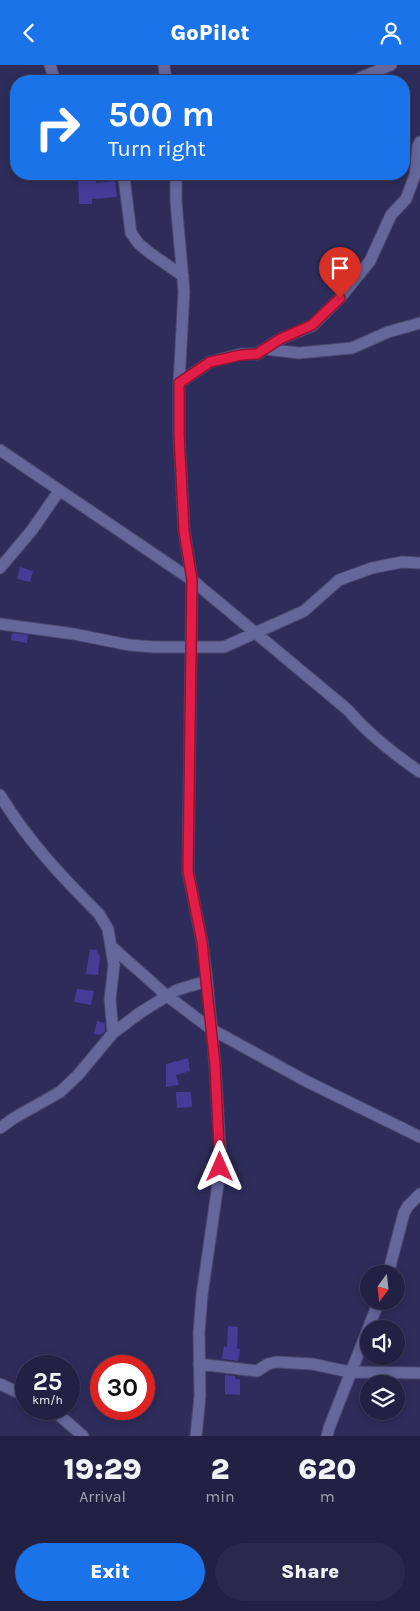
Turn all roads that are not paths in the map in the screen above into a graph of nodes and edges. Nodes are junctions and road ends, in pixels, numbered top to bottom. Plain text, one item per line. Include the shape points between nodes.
1 (391, 65) edge
2 (367, 75) edge
3 (420, 142) edge
4 (124, 180) edge
5 (176, 180) edge
6 (183, 277) junction
7 (420, 323) edge
8 (265, 349) junction
9 (179, 383) junction
10 (0, 450) edge
11 (58, 491) junction
12 (420, 563) edge
13 (0, 568) edge
14 (192, 580) junction
15 (0, 624) edge
16 (254, 632) junction
17 (191, 647) junction
18 (420, 772) edge
19 (0, 795) edge
20 (112, 945) junction
21 (206, 981) junction
22 (166, 995) junction
23 (211, 1029) junction
24 (113, 1033) junction
25 (0, 1128) edge
26 (420, 1137) edge
27 (420, 1194) edge
28 (390, 1265) edge
29 (375, 1310) edge
30 (199, 1364) junction
31 (350, 1372) junction
32 (420, 1373) edge
33 (0, 1384) edge
34 (15, 1391) edge
35 (64, 1420) edge
36 (82, 1436) edge
37 (196, 1436) edge
38 (327, 1436) edge

1 - 2 street
3 - 8 street via 415,175 406,199 391,215 370,261 340,298 312,325
4 - 6 street via 131,233 150,253
5 - 6 street
6 - 9 street
7 - 8 street via 388,331 352,348 299,353
8 - 9 street via 257,354 210,362
9 - 14 street via 184,531
10 - 11 street
11 - 13 street via 32,530
11 - 14 street
12 - 16 street via 402,562 347,577 304,611
14 - 16 street
14 - 17 street
15 - 17 street via 129,645
16 - 17 street via 224,647
16 - 18 street via 348,710 380,742
17 - 21 street via 188,871
19 - 20 street via 53,868 99,914
20 - 22 street
20 - 24 street via 114,970 110,999
21 - 22 street
21 - 23 street
22 - 23 street
22 - 24 street
23 - 26 street via 304,1080
23 - 30 street via 220,1167 202,1295
24 - 25 street via 60,1092
27 - 28 street via 404,1213
29 - 31 street
30 - 31 street via 257,1371 272,1363 312,1364
30 - 37 street
31 - 32 street
31 - 38 street
33 - 34 street
35 - 36 street

